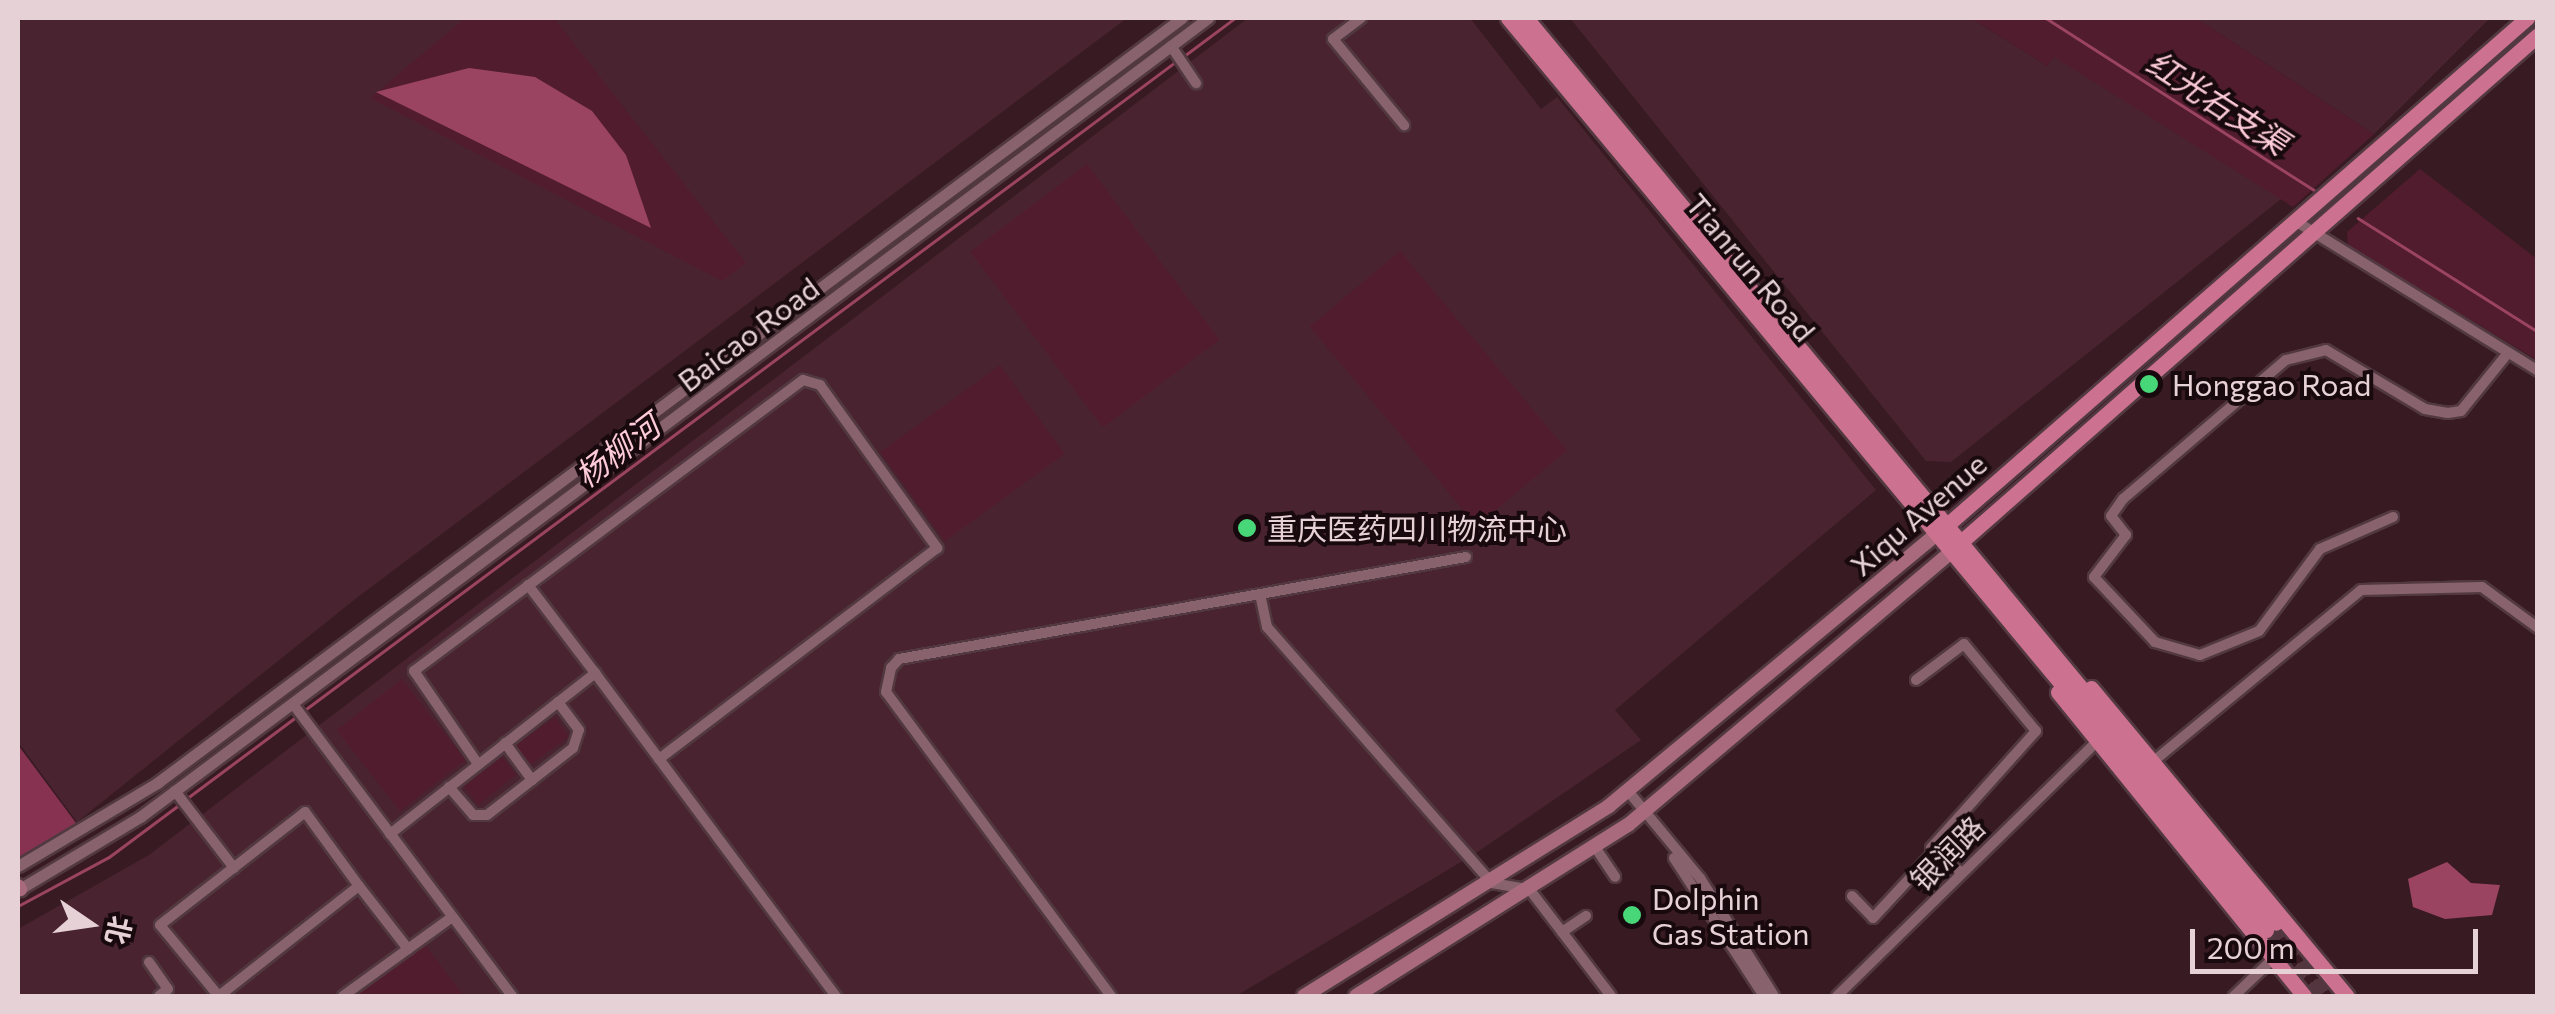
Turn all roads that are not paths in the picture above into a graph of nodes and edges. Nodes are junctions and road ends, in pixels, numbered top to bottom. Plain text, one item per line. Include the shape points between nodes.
1 (1182, 18) edge
2 (1208, 18) edge
3 (1361, 18) edge
4 (1508, 18) edge
5 (1526, 18) edge
6 (2526, 18) edge
7 (2538, 34) edge
8 (1177, 55) junction
9 (1196, 82) dead end
10 (1404, 125) dead end
11 (2297, 222) junction
12 (2315, 235) junction
13 (2508, 352) junction
14 (2538, 371) edge
15 (2393, 518) dead end
16 (1942, 530) junction
17 (1956, 546) junction
18 (1466, 557) dead end
19 (528, 585) junction
20 (1260, 594) junction
21 (2538, 628) edge
22 (2039, 646) junction
23 (595, 673) junction
24 (1916, 680) dead end
25 (558, 702) junction
26 (298, 710) junction
27 (505, 743) junction
28 (2093, 745) junction
29 (659, 759) junction
30 (2155, 760) junction
31 (478, 764) junction
32 (532, 780) junction
33 (449, 787) junction
34 (1624, 794) junction
35 (181, 798) junction
36 (1642, 814) junction
37 (390, 834) junction
38 (1595, 847) junction
39 (1935, 851) junction
40 (18, 866) edge
41 (234, 868) junction
42 (1962, 873) junction
43 (1615, 877) dead end
44 (1492, 883) junction
45 (359, 886) junction
46 (18, 888) edge
47 (1530, 890) junction
48 (1852, 896) dead end
49 (1586, 916) dead end
50 (452, 917) junction
51 (2271, 926) tunnel mouth
52 (1562, 932) junction
53 (408, 949) junction
54 (2273, 959) junction
55 (149, 962) dead end
56 (159, 996) edge
57 (218, 996) edge
58 (343, 996) edge
59 (512, 996) edge
60 (836, 996) edge
61 (1111, 996) edge
62 (1304, 996) edge
63 (1356, 996) edge
64 (1610, 996) edge
65 (1764, 996) edge
66 (1774, 996) edge
67 (1837, 996) edge
68 (2234, 996) edge
69 (2304, 996) edge
70 (2347, 996) edge

1 - 40 street, Baicao Road via 157,783
2 - 8 street, Baicao Road
3 - 10 street via 1333,39
4 - 16 main road, Tianrun Road
5 - 16 main road, Tianrun Road
6 - 11 main road, Xiqu Avenue
7 - 12 main road, Xiqu Avenue
8 - 9 street
8 - 26 street, Baicao Road
11 - 12 street
11 - 16 main road, Xiqu Avenue
12 - 13 street
12 - 17 main road, Xiqu Avenue
13 - 14 street
13 - 15 street via 2461,411 2448,413 2425,409 2326,350 2286,360 2123,499 2111,516 2126,534 2094,576 2155,642 2200,655 2258,631 2320,550
16 - 17 main road
16 - 34 main road, Xiqu Avenue
17 - 22 main road
17 - 36 main road, Xiqu Avenue
18 - 20 street
19 - 23 street
19 - 29 street via 803,380 820,385 938,539
19 - 31 street via 414,671
20 - 44 street via 1267,626
20 - 61 street via 900,658 891,668 886,692
21 - 30 street via 2482,587 2361,590
22 - 28 main road
22 - 30 main road
22 - 51 main road
23 - 25 street
23 - 29 street
24 - 39 street via 1964,644 2036,731
25 - 27 street
25 - 32 street via 578,730 573,748
26 - 35 street, Baicao Road
26 - 37 street
27 - 31 street
27 - 32 street
28 - 42 street, 银润路
28 - 54 main road
29 - 60 street
30 - 70 main road
31 - 33 street
32 - 33 street via 486,815 473,815
33 - 37 street
34 - 36 street
34 - 44 main road, Xiqu Avenue
35 - 41 street
35 - 46 street, Baicao Road
36 - 38 main road, Xiqu Avenue
36 - 65 street via 1713,910
36 - 66 street via 1700,878
37 - 50 street
38 - 43 street
38 - 47 main road, Xiqu Avenue
39 - 42 street
39 - 48 street via 1873,918
41 - 45 street via 305,812
41 - 57 street via 160,926
42 - 67 street, 银润路
44 - 47 street
44 - 62 main road, Xiqu Avenue
45 - 53 street
45 - 57 street
47 - 52 street
47 - 63 main road, Xiqu Avenue
49 - 52 street
50 - 53 street
50 - 59 street
52 - 64 street
53 - 58 street
54 - 68 street
54 - 69 main road
55 - 56 street via 168,989

